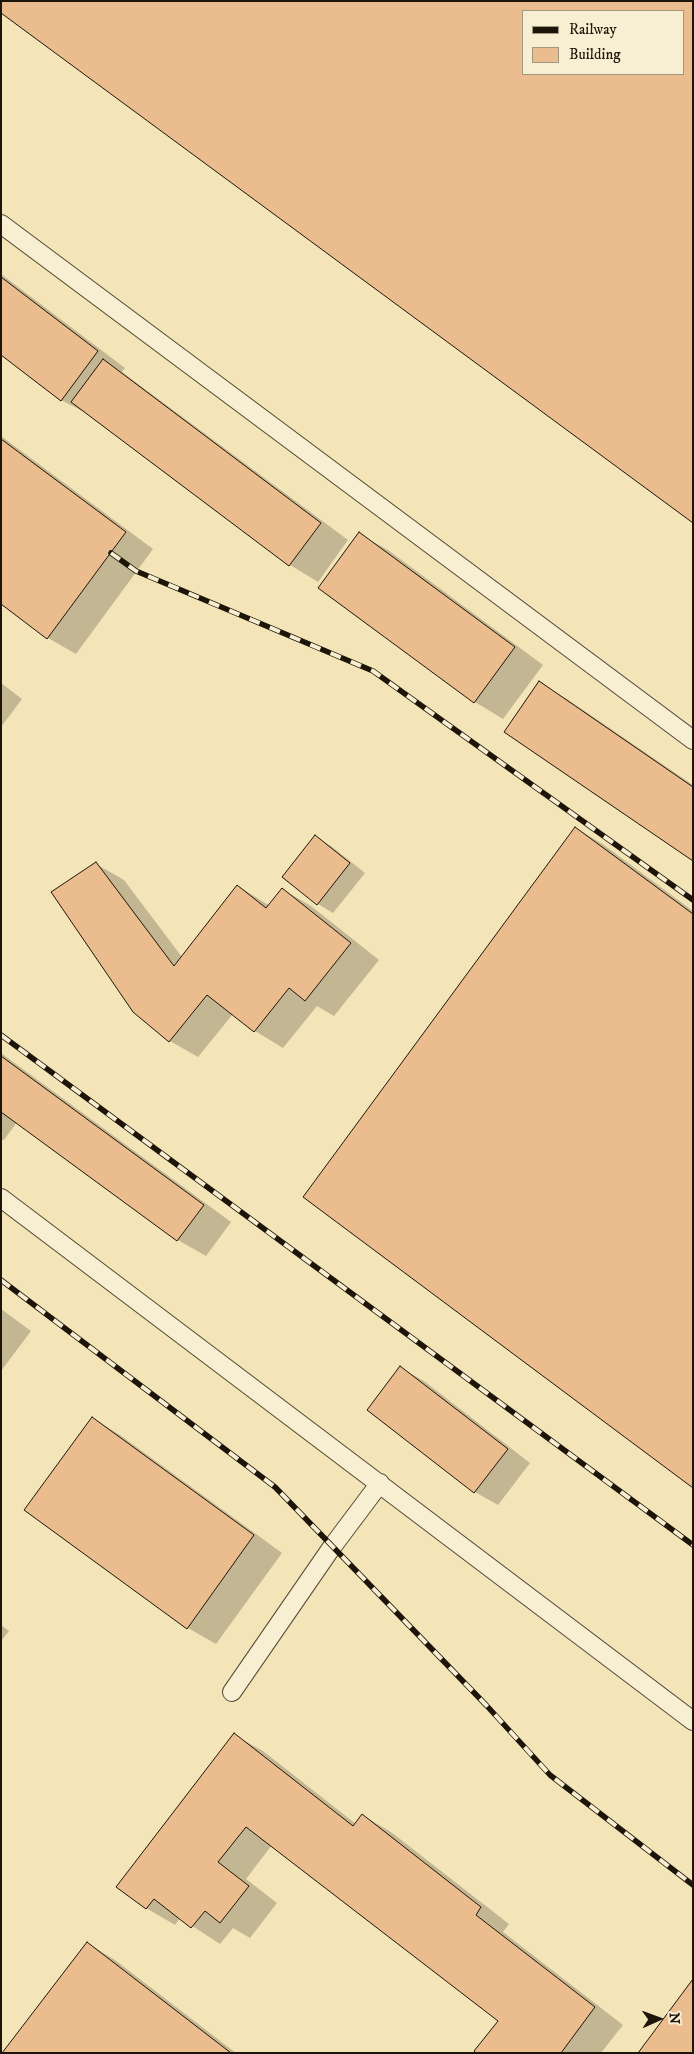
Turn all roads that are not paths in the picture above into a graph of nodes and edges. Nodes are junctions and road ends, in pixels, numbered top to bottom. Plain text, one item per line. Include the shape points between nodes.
1 (1, 224) edge
2 (693, 740) edge
3 (1, 1198) edge
4 (380, 1483) junction
5 (232, 1692) dead end
6 (693, 1721) edge

1 - 2 lane
3 - 4 lane
4 - 5 lane
4 - 6 lane

